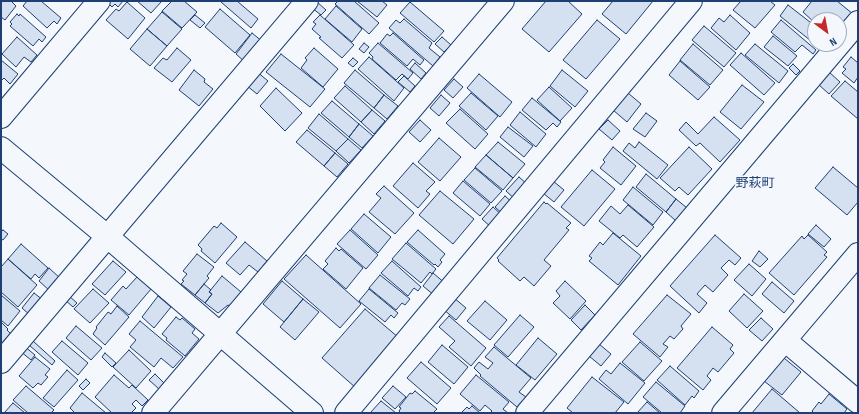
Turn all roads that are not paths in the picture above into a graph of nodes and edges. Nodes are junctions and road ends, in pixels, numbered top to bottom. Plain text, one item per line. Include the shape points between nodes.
1 (99, 1) edge
2 (307, 1) edge
3 (503, 1) edge
4 (691, 1) edge
5 (858, 22) edge
6 (1, 117) edge
7 (1, 148) edge
8 (108, 237) junction
9 (858, 254) edge
10 (220, 335) junction
11 (786, 341) junction
12 (1, 362) edge
13 (858, 402) edge
14 (153, 413) edge
15 (312, 413) edge
16 (346, 413) edge
17 (527, 413) edge
18 (723, 413) edge

1 - 6 street
2 - 8 street
3 - 10 street
4 - 16 street
5 - 17 street
7 - 8 street
8 - 10 street
8 - 12 street
9 - 11 street
10 - 14 street
10 - 15 street
11 - 13 street
11 - 18 street

